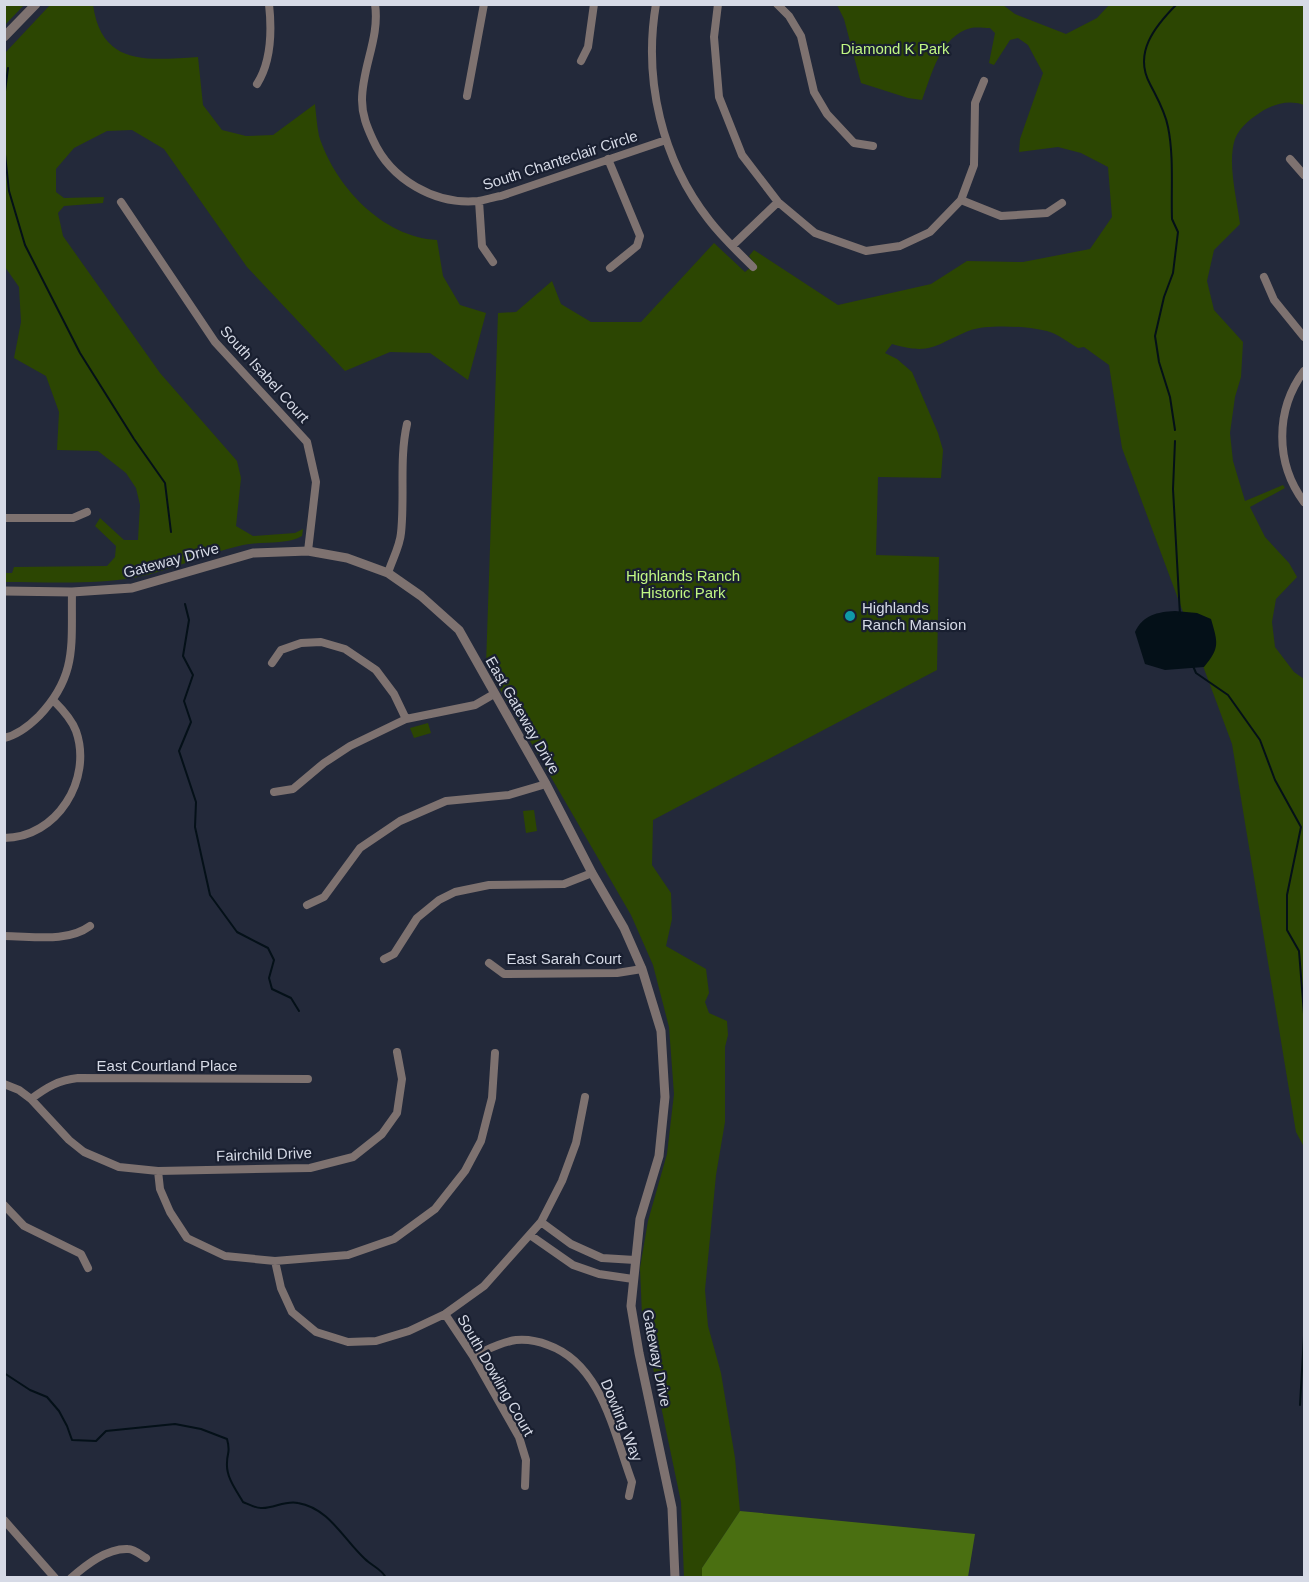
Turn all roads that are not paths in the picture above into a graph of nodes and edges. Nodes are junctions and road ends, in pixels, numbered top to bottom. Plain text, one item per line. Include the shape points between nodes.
1 (36, 4) edge
2 (269, 4) edge
3 (375, 4) edge
4 (484, 4) edge
5 (594, 4) edge
6 (656, 4) edge
7 (718, 4) edge
8 (777, 4) edge
9 (4, 37) edge
10 (581, 61) dead end
11 (984, 81) dead end
12 (257, 84) dead end
13 (467, 96) dead end
14 (666, 140) junction
15 (873, 146) dead end
16 (608, 159) junction
17 (1290, 159) dead end
18 (1305, 175) edge
19 (961, 200) junction
20 (479, 201) junction
21 (121, 202) dead end
22 (778, 202) junction
23 (1062, 203) dead end
24 (732, 246) junction
25 (493, 262) dead end
26 (753, 267) dead end
27 (610, 268) dead end
28 (1264, 277) dead end
29 (1305, 337) edge
30 (1305, 371) edge
31 (407, 424) dead end
32 (1305, 502) edge
33 (87, 512) dead end
34 (4, 519) edge
35 (308, 551) junction
36 (388, 573) junction
37 (4, 591) edge
38 (72, 592) junction
39 (272, 663) dead end
40 (494, 694) junction
41 (54, 700) junction
42 (406, 719) junction
43 (4, 738) edge
44 (546, 784) junction
45 (274, 792) dead end
46 (4, 838) edge
47 (592, 873) junction
48 (307, 905) dead end
49 (90, 926) dead end
50 (4, 936) edge
51 (384, 959) dead end
52 (489, 963) dead end
53 (642, 969) junction
54 (397, 1052) dead end
55 (495, 1053) dead end
56 (308, 1079) dead end
57 (4, 1084) edge
58 (585, 1097) dead end
59 (31, 1099) junction
60 (158, 1171) junction
61 (4, 1205) edge
62 (541, 1222) junction
63 (530, 1235) junction
64 (635, 1260) junction
65 (275, 1261) junction
66 (88, 1268) dead end
67 (633, 1279) junction
68 (445, 1314) junction
69 (473, 1356) junction
70 (525, 1486) dead end
71 (629, 1496) dead end
72 (4, 1520) edge
73 (146, 1558) dead end
74 (55, 1578) edge
75 (70, 1578) edge
76 (675, 1578) edge

1 - 9 street
2 - 12 street via 266,70
3 - 20 street, South Chanteclair Circle via 377,25 362,100 364,118 379,154 417,188 436,196
4 - 13 street
5 - 10 street via 588,47
6 - 14 street via 651,50 653,80
7 - 22 street via 714,37 719,97 742,155
8 - 15 street via 801,36 814,92 826,114 854,143
11 - 19 street via 975,104 974,165
14 - 16 street, South Chanteclair Circle
14 - 24 street via 689,190
16 - 20 street, South Chanteclair Circle
16 - 27 street via 640,236 637,246
17 - 18 street
19 - 22 street via 930,232 900,246 866,251 815,233
19 - 23 street via 1001,216 1047,213
20 - 25 street via 482,246
21 - 35 street, South Isabel Court via 215,342 307,442 316,482
22 - 24 street
24 - 26 street
28 - 29 street via 1274,300
30 - 32 street via 1292,390 1282,441 1289,474
31 - 36 street via 402,445 401,536
33 - 34 street via 73,519
35 - 36 street, East Gateway Drive via 347,558
35 - 38 street, Gateway Drive via 253,553 132,588
36 - 40 street, East Gateway Drive via 459,630
37 - 38 street, Gateway Drive
38 - 41 street via 71,661
39 - 42 street via 281,650 301,643 321,642 345,649 376,670
40 - 42 street via 475,705
40 - 44 street, East Gateway Drive
41 - 43 street via 30,725
41 - 46 street via 76,731 80,759 76,781 66,806 50,822 27,836
42 - 45 street via 350,746 293,789
44 - 47 street, East Gateway Drive
44 - 48 street via 509,795 446,801 400,821 360,848 324,897
47 - 51 street via 564,884 489,885 455,892 417,918 394,954
47 - 53 street, East Gateway Drive
49 - 50 street via 67,936
52 - 53 street, East Sarah Court via 504,974 618,973
53 - 64 street, Gateway Drive via 661,1031 665,1097 659,1156 640,1219
54 - 60 street, Fairchild Drive via 402,1079 397,1113 382,1134 353,1157 310,1168
55 - 65 street via 492,1098 481,1141 465,1172 435,1209 394,1239 348,1255
56 - 59 street, East Courtland Place via 78,1078 51,1085
57 - 59 street, Fairchild Drive
58 - 62 street via 576,1143
59 - 60 street, Fairchild Drive via 84,1152 119,1167
60 - 65 street via 160,1190 187,1238 225,1256
61 - 66 street via 24,1226 81,1254
62 - 63 street
62 - 64 street via 571,1244 602,1258
63 - 67 street via 573,1264 599,1274
63 - 68 street via 484,1286
64 - 67 street, Gateway Drive
65 - 68 street via 292,1312 316,1332 348,1342 376,1341
67 - 76 street, Gateway Drive via 631,1306 672,1508
68 - 69 street, South Dowling Court
69 - 70 street, South Dowling Court via 519,1437 526,1460
69 - 71 street, Dowling Way via 517,1340 537,1341 576,1360 599,1392 632,1482
72 - 74 street
73 - 75 street via 130,1549 112,1552

